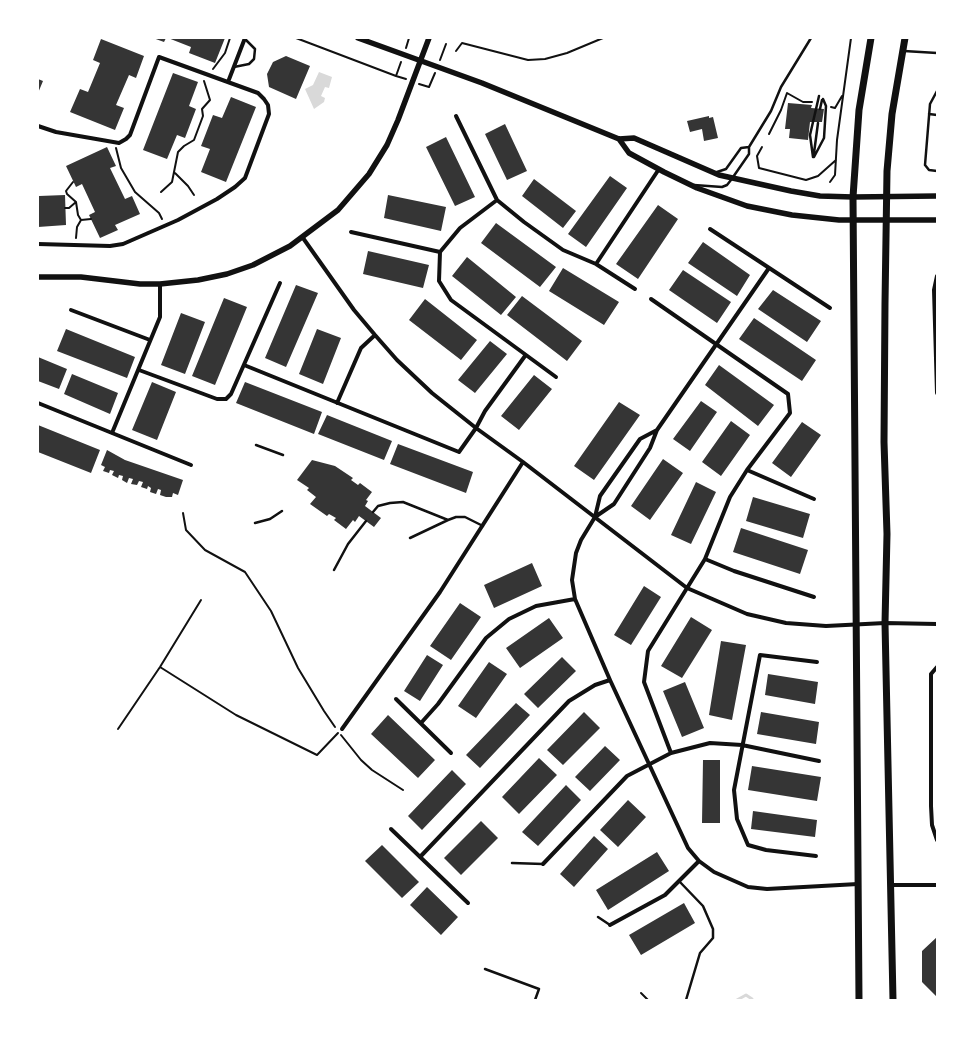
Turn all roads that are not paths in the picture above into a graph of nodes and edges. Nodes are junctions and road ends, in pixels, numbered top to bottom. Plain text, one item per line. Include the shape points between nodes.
1 (358, 38) edge
2 (428, 38) edge
3 (811, 38) edge
4 (871, 38) edge
5 (905, 38) edge
6 (245, 39) edge
7 (902, 51) junction
8 (937, 53) edge
9 (421, 61) junction
10 (234, 67) junction
11 (228, 82) junction
12 (937, 91) edge
13 (819, 96) dead end
14 (820, 109) dead end
15 (929, 114) junction
16 (937, 115) edge
17 (456, 116) dead end
18 (818, 123) dead end
19 (38, 126) edge
20 (619, 139) junction
21 (749, 148) junction
22 (814, 157) junction
23 (659, 170) junction
24 (937, 171) edge
25 (712, 172) junction
26 (732, 178) junction
27 (686, 183) junction
28 (937, 196) edge
29 (852, 197) junction
30 (886, 197) junction
31 (497, 200) junction
32 (937, 220) edge
33 (852, 221) junction
34 (886, 221) junction
35 (710, 229) dead end
36 (351, 232) dead end
37 (303, 238) junction
38 (38, 244) edge
39 (440, 252) junction
40 (596, 264) junction
41 (769, 268) junction
42 (937, 276) edge
43 (38, 277) edge
44 (280, 283) dead end
45 (160, 284) junction
46 (635, 289) dead end
47 (651, 299) dead end
48 (830, 308) dead end
49 (71, 310) dead end
50 (375, 334) junction
51 (150, 340) junction
52 (716, 344) junction
53 (525, 356) junction
54 (244, 365) junction
55 (139, 370) junction
56 (556, 378) dead end
57 (937, 393) edge
58 (38, 403) edge
59 (337, 404) junction
60 (476, 428) junction
61 (657, 430) junction
62 (112, 432) junction
63 (256, 445) dead end
64 (283, 455) dead end
65 (523, 462) junction
66 (191, 464) dead end
67 (747, 470) junction
68 (814, 499) dead end
69 (282, 511) dead end
70 (373, 512) dead end
71 (595, 517) junction
72 (448, 520) junction
73 (366, 521) dead end
74 (255, 523) dead end
75 (483, 526) junction
76 (410, 538) dead end
77 (706, 559) junction
78 (334, 570) dead end
79 (687, 588) junction
80 (814, 597) dead end
81 (575, 599) junction
82 (885, 623) junction
83 (937, 624) edge
84 (856, 625) junction
85 (817, 662) dead end
86 (937, 667) edge
87 (610, 680) junction
88 (396, 699) dead end
89 (421, 723) junction
90 (340, 731) road end
91 (742, 745) junction
92 (451, 753) dead end
93 (671, 753) junction
94 (819, 761) dead end
95 (649, 763) junction
96 (391, 830) dead end
97 (937, 840) edge
98 (816, 856) dead end
99 (420, 857) junction
100 (699, 861) junction
101 (512, 863) dead end
102 (543, 864) joint
103 (679, 881) junction
104 (858, 884) junction
105 (891, 884) junction
106 (937, 885) edge
107 (468, 903) dead end
108 (598, 917) dead end
109 (610, 925) joint
110 (486, 969) dead end
111 (535, 1000) edge
112 (686, 1000) edge
113 (859, 1000) edge
114 (893, 1000) edge

1 - 9 street
2 - 9 street
3 - 21 lane via 781,87 771,111
4 - 29 main road via 859,110
5 - 7 main road
6 - 10 street
6 - 10 lane via 255,49 254,59 249,64
7 - 8 lane
7 - 30 main road via 892,114
9 - 20 street
9 - 37 street via 387,145 369,174 338,210
10 - 11 street
11 - 19 street via 159,57 126,140 117,142 56,132
11 - 38 street via 258,93 268,106 269,114 244,178 235,187 165,226 123,244
12 - 15 lane via 930,104
13 - 22 lane via 810,135
14 - 22 lane via 823,99 826,106 824,138
15 - 16 lane
15 - 24 lane via 925,166 929,170
17 - 31 street
18 - 22 lane
20 - 23 street via 629,153
20 - 25 street via 634,138
21 - 25 lane via 741,148 723,171
21 - 26 lane via 749,154
23 - 27 street
23 - 40 street
25 - 26 street
26 - 27 lane via 722,187
26 - 29 street via 820,196
27 - 33 street via 754,207
28 - 30 street
29 - 30 street
29 - 33 main road
30 - 34 main road
31 - 39 street via 460,228
31 - 40 street via 563,250
32 - 34 street
33 - 34 street
33 - 84 main road
34 - 82 main road
35 - 41 street
36 - 39 street
37 - 45 street via 276,254 227,274
37 - 50 street via 354,310
39 - 53 street via 439,281 451,300
40 - 46 street
41 - 48 street
41 - 52 street
42 - 57 street via 934,290
43 - 45 street via 81,277
44 - 54 street
45 - 51 street via 160,317
47 - 52 street
49 - 51 street
50 - 59 street via 361,348
50 - 60 street via 402,365
51 - 55 street
52 - 61 street
52 - 67 street via 788,394 790,413
53 - 56 street
53 - 60 street via 485,411
54 - 55 street via 232,394 226,399 217,399
54 - 59 street
55 - 62 street
58 - 62 street
59 - 60 street via 459,452
60 - 65 street
61 - 71 street via 650,448 614,504
61 - 71 street via 640,439 600,496
62 - 66 street
63 - 64 lane
65 - 71 street
65 - 75 street
67 - 68 street
67 - 77 street via 730,497
69 - 74 lane via 270,519
70 - 72 lane via 378,506 403,502
71 - 79 street
71 - 81 street via 576,552 572,580
72 - 75 lane via 465,517
72 - 76 lane
73 - 78 lane via 348,544
75 - 90 street via 440,592
77 - 79 street
77 - 80 street via 734,571
79 - 84 street via 747,614 786,623
79 - 93 street via 648,651 644,682
81 - 87 street
81 - 89 street via 536,606 509,619 486,638
82 - 83 street
82 - 84 street
82 - 105 main road
84 - 104 main road
85 - 91 street via 760,655
86 - 97 street via 931,674 931,806 932,824
87 - 95 street
87 - 99 street via 595,685 569,701
88 - 89 street
89 - 92 street
91 - 93 street via 710,743
91 - 94 street
91 - 98 street via 734,790 737,819 748,845 766,850
93 - 95 street
95 - 100 street via 688,848
95 - 102 street via 627,776
96 - 99 street
99 - 107 street
100 - 103 street
100 - 104 street via 729,880 758,889
101 - 102 lane
103 - 109 street via 666,894
103 - 112 lane via 703,906 713,929 713,938 700,953
104 - 113 main road
105 - 106 street
105 - 114 main road
108 - 109 lane
110 - 111 lane via 539,989

